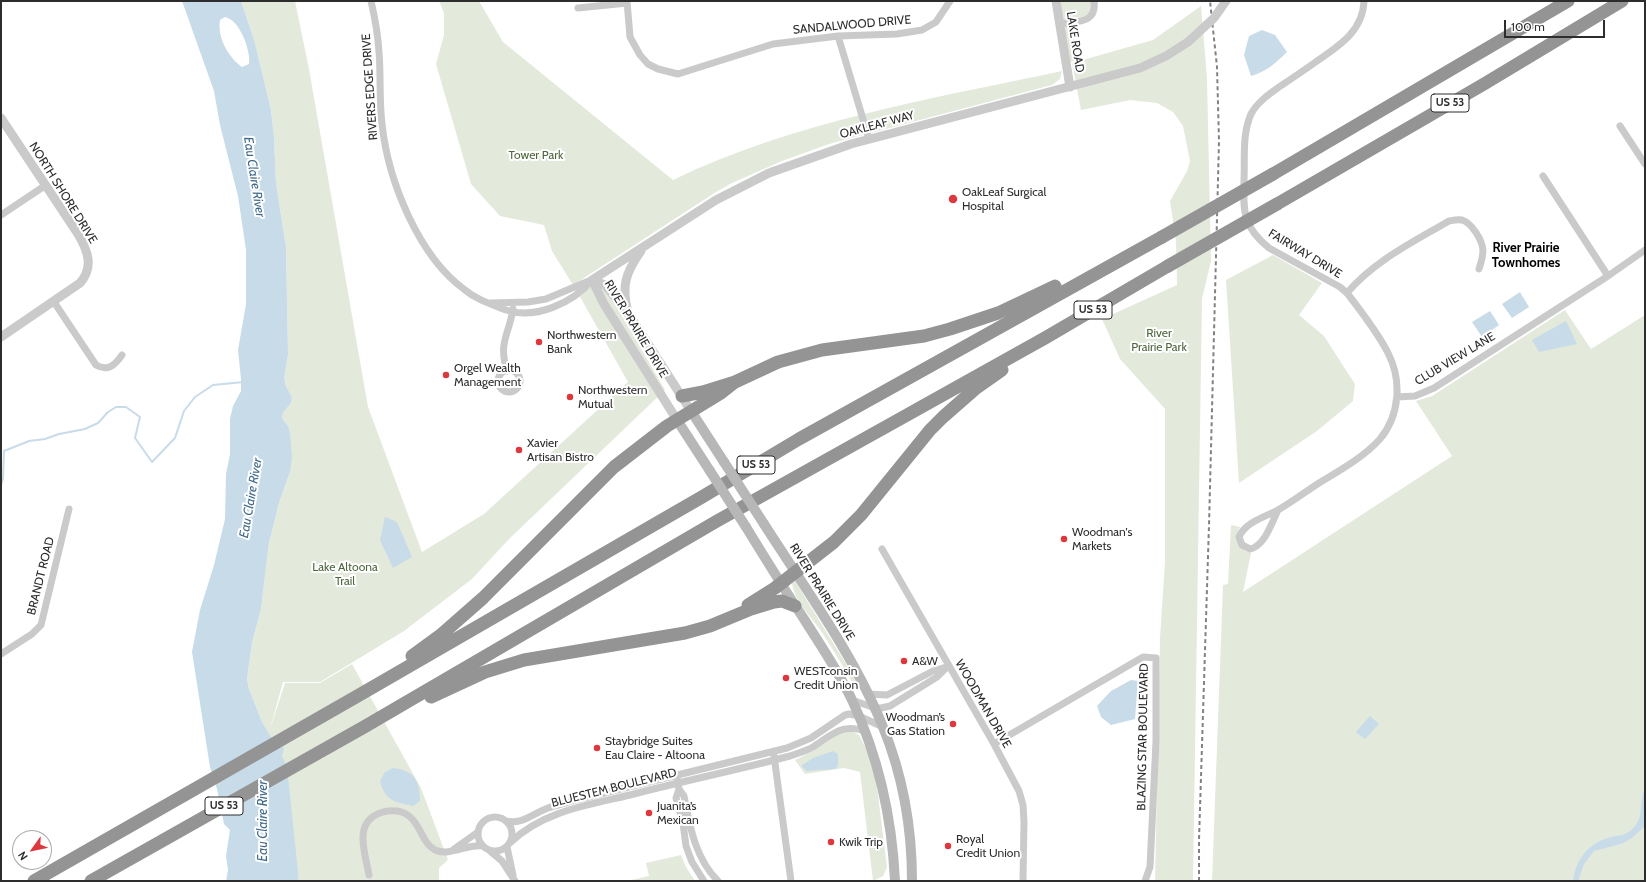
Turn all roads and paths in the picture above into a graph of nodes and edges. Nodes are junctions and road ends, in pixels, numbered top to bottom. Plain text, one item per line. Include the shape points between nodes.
1 (371, 1) edge
2 (950, 1) edge
3 (1056, 1) edge
4 (1094, 1) edge
5 (1226, 1) edge
6 (1364, 1) edge
7 (1568, 1) edge
8 (1622, 1) edge
9 (627, 2) edge
10 (578, 8) dead end
11 (1060, 24) junction
12 (838, 36) junction
13 (1070, 87) junction
14 (1, 118) edge
15 (1620, 126) dead end
16 (869, 139) junction
17 (1645, 164) edge
18 (1543, 176) dead end
19 (46, 185) junction
20 (1, 215) edge
21 (644, 247) junction
22 (1645, 250) edge
23 (1109, 265) junction
24 (1479, 269) dead end
25 (1608, 276) junction
26 (592, 280) junction
27 (1347, 293) junction
28 (54, 302) junction
29 (487, 303) junction
30 (514, 303) junction
31 (513, 312) junction
32 (630, 316) junction
33 (1, 337) edge
34 (1045, 338) junction
35 (122, 355) dead end
36 (507, 371) dead end
37 (734, 382) junction
38 (682, 396) junction
39 (1397, 396) junction
40 (691, 411) junction
41 (677, 420) junction
42 (69, 509) dead end
43 (1278, 510) junction
44 (882, 549) dead end
45 (795, 573) junction
46 (781, 583) junction
47 (795, 606) junction
48 (734, 616) junction
49 (1, 654) edge
50 (948, 666) junction
51 (868, 694) junction
52 (354, 698) junction
53 (852, 700) junction
54 (875, 708) junction
55 (859, 716) junction
56 (883, 727) junction
57 (361, 729) junction
58 (865, 731) junction
59 (994, 744) junction
60 (774, 751) junction
61 (775, 760) junction
62 (676, 775) junction
63 (678, 786) junction
64 (506, 820) junction
65 (478, 832) junction
66 (509, 845) junction
67 (483, 846) junction
68 (453, 850) junction
69 (490, 850) junction
70 (369, 875) dead end
71 (514, 879) edge
72 (34, 881) edge
73 (91, 881) edge
74 (704, 881) edge
75 (718, 881) edge
76 (791, 881) edge
77 (895, 881) edge
78 (912, 881) edge
79 (1023, 881) edge
80 (1145, 881) edge

1 - 29 street, RIVERS EDGE DRIVE via 379,50 382,125 388,160 400,196 422,239 445,272 466,291
2 - 12 street, SANDALWOOD DRIVE via 936,22 922,30 897,34
3 - 11 street, LAKE ROAD
4 - 11 street via 1095,11 1091,17
5 - 13 street, OAKLEAF WAY, bridge via 1214,18 1188,42 1166,56 1140,68
6 - 27 street, FAIRWAY DRIVE via 1361,16 1351,34 1338,47 1263,99 1252,113 1245,138 1244,207 1247,223 1257,238 1269,248
7 - 23 highway, US 53, bridge via 1272,174
8 - 34 highway, US 53, bridge
9 - 10 street
9 - 12 street, SANDALWOOD DRIVE via 630,37 640,55 648,64 678,74 773,44
11 - 13 street, LAKE ROAD
12 - 16 street
13 - 16 street, OAKLEAF WAY
14 - 19 street, NORTH SHORE DRIVE
15 - 17 street
16 - 21 street, OAKLEAF WAY via 769,173 716,200
18 - 25 street
19 - 20 street
19 - 28 street, NORTH SHORE DRIVE via 83,242 89,260 84,278
21 - 26 street, OAKLEAF WAY
21 - 32 street via 631,265 625,285 626,304
22 - 25 street, CLUB VIEW LANE
23 - 37 highway via 998,313 950,329 924,336 822,350 770,365
23 - 52 highway, US 53 via 799,439
24 - 27 street via 1483,251 1481,243 1468,224 1456,219 1383,260
25 - 39 street, CLUB VIEW LANE via 1434,388 1415,396
26 - 30 street, RIVERS EDGE DRIVE via 546,299
26 - 31 street, RIVERS EDGE DRIVE via 582,290 545,310
26 - 32 street, RIVER PRAIRIE DRIVE via 605,286
26 - 41 street, RIVER PRAIRIE DRIVE via 604,304
27 - 39 street, FAIRWAY DRIVE via 1388,353 1398,382
28 - 33 street, NORTH SHORE DRIVE
28 - 35 street via 96,365 100,368 109,368 117,363
29 - 30 street, RIVERS EDGE DRIVE
29 - 31 street, RIVERS EDGE DRIVE
30 - 31 street
31 - 36 street via 503,342
32 - 38 street, RIVER PRAIRIE DRIVE
34 - 45 highway via 942,417 851,525
34 - 57 highway, US 53 via 717,521
37 - 38 highway
37 - 40 highway
38 - 40 street, RIVER PRAIRIE DRIVE
39 - 43 street via 1389,424 1372,447
40 - 41 highway
40 - 45 main road, RIVER PRAIRIE DRIVE, bridge
41 - 46 main road, RIVER PRAIRIE DRIVE, bridge
41 - 52 highway via 614,467 462,618
42 - 49 street, BRANDT ROAD via 41,625 32,634
43 - 43 street via 1243,530 1239,537 1242,545 1250,549 1256,546
44 - 50 street, WOODMAN DRIVE
45 - 46 highway
45 - 51 main road, RIVER PRAIRIE DRIVE via 846,653
46 - 47 main road, RIVER PRAIRIE DRIVE
46 - 48 highway
47 - 48 highway via 777,602
47 - 53 main road, RIVER PRAIRIE DRIVE
48 - 57 highway via 685,633 556,653 512,663 471,678
50 - 51 street via 887,695
50 - 54 street via 937,677 890,706
50 - 59 street, WOODMAN DRIVE
51 - 54 main road, RIVER PRAIRIE DRIVE
52 - 72 highway, US 53
53 - 54 street
53 - 55 main road, RIVER PRAIRIE DRIVE
54 - 56 main road, RIVER PRAIRIE DRIVE
55 - 56 street
55 - 58 main road, RIVER PRAIRIE DRIVE
55 - 60 street, BLUESTEM BOULEVARD via 845,715 811,738
56 - 78 main road, RIVER PRAIRIE DRIVE via 896,764 903,796 910,839
57 - 73 highway, US 53
58 - 61 street, BLUESTEM BOULEVARD via 841,729 812,747
58 - 77 main road, RIVER PRAIRIE DRIVE via 885,797 892,835
59 - 79 street, WOODMAN DRIVE via 1013,779 1022,805
59 - 80 street, BLAZING STAR BOULEVARD via 1143,657 1156,658 1156,741 1150,867
60 - 61 street
60 - 62 street, BLUESTEM BOULEVARD
61 - 63 street, BLUESTEM BOULEVARD
61 - 76 street
62 - 63 street
62 - 64 street, BLUESTEM BOULEVARD via 553,807 524,820
63 - 66 street, BLUESTEM BOULEVARD via 592,804 546,817 526,828
63 - 74 street via 676,798 686,846
63 - 75 street via 684,796 697,851
64 - 65 street, BLUESTEM BOULEVARD via 497,817 487,819
64 - 66 street via 512,830
65 - 67 street
65 - 68 street
66 - 69 street via 496,852
66 - 71 street
67 - 68 street via 471,845
67 - 69 street
68 - 70 street via 440,851 430,846 406,814 394,810 382,812 372,817 363,828 362,836
69 - 71 street via 502,861

